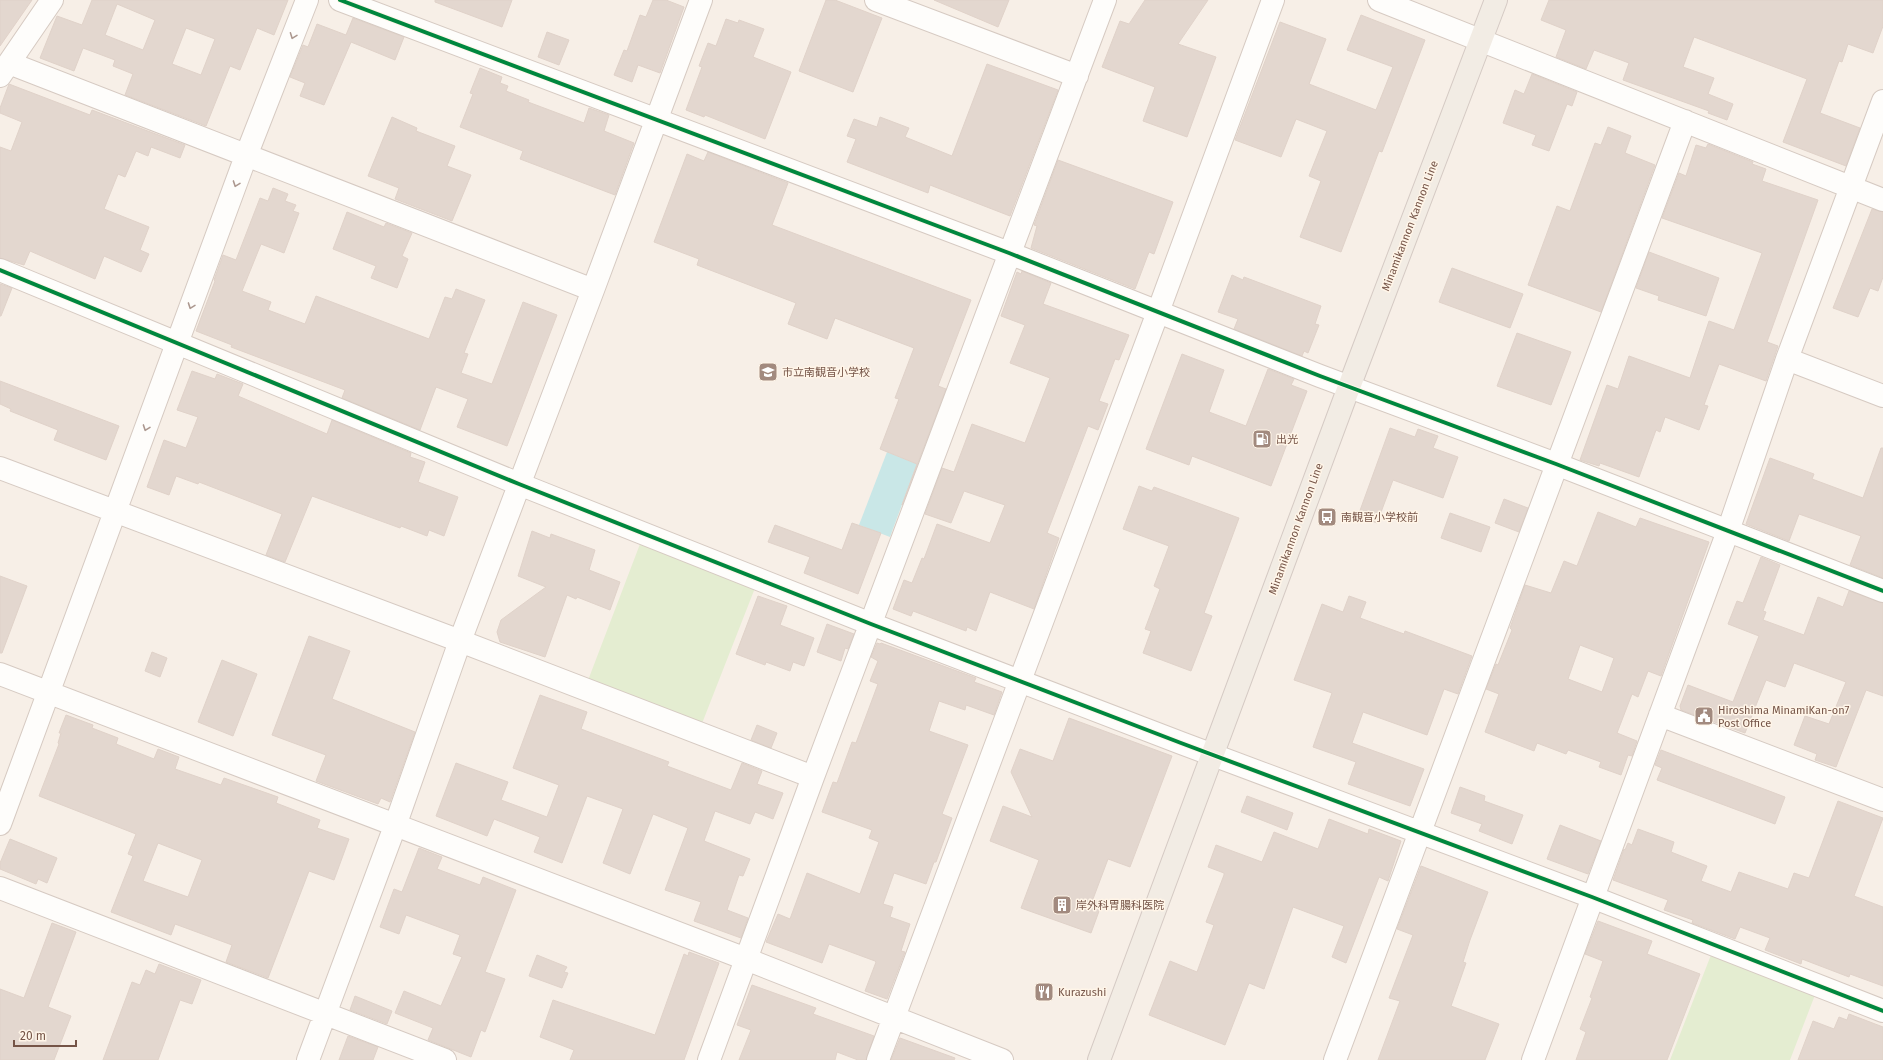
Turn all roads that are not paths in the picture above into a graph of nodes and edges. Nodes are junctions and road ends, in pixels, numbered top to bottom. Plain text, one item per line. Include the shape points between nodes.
1 (52, 0) edge
2 (307, 0) edge
3 (340, 0) edge
4 (701, 0) edge
5 (876, 0) edge
6 (1105, 0) edge
7 (1273, 0) edge
8 (1379, 0) edge
9 (1496, 0) edge
10 (1481, 41) junction
11 (5, 69) edge
12 (1077, 76) junction
13 (1883, 102) edge
14 (657, 119) junction
15 (1685, 120) junction
16 (246, 156) junction
17 (1851, 188) junction
18 (1883, 200) edge
19 (1009, 253) junction
20 (0, 270) edge
21 (593, 290) junction
22 (1158, 312) junction
23 (177, 344) junction
24 (1787, 359) junction
25 (1349, 387) junction
26 (1883, 396) edge
27 (1556, 464) junction
28 (0, 468) edge
29 (519, 484) junction
30 (115, 512) junction
31 (1728, 531) junction
32 (1883, 591) edge
33 (871, 624) junction
34 (460, 641) junction
35 (0, 674) edge
36 (1020, 681) junction
37 (49, 693) junction
38 (1660, 715) junction
39 (1212, 754) junction
40 (813, 777) junction
41 (1883, 800) edge
42 (0, 824) edge
43 (395, 826) junction
44 (1421, 834) junction
45 (0, 888) edge
46 (1592, 897) junction
47 (746, 959) junction
48 (1883, 1012) edge
49 (325, 1014) junction
50 (894, 1017) junction
51 (308, 1060) edge
52 (445, 1060) edge
53 (709, 1060) edge
54 (878, 1060) edge
55 (1002, 1060) edge
56 (1099, 1060) edge
57 (1335, 1060) edge
58 (1533, 1060) edge

1 - 11 street
2 -> 16 street
3 - 14 street
4 - 14 street
5 - 12 street
6 - 12 street
7 - 22 street
8 - 10 street
9 - 10 main road, Minamikannon Kannon Line
10 - 15 street
10 - 25 main road, Minamikannon Kannon Line
11 - 16 street
12 - 19 street
13 - 17 street
14 - 19 street
14 - 21 street
15 - 17 street
15 - 27 street
16 - 21 street
16 -> 23 street
17 - 18 street
17 - 24 street
19 - 22 street
19 - 33 street
20 - 23 street
21 - 29 street
22 - 25 street
22 - 36 street
23 - 29 street
23 -> 30 street
24 - 26 street
24 - 31 street
25 - 27 street
25 - 39 main road, Minamikannon Kannon Line
27 - 31 street
27 - 44 street
28 - 30 street
29 - 33 street
29 - 34 street
30 - 34 street
30 - 37 street
31 - 32 street
31 - 38 street
33 - 36 street
33 - 40 street
34 - 40 street
34 - 43 street
35 - 37 street
36 - 39 street
36 - 50 street
37 - 42 street
37 - 43 street
38 - 41 street
38 - 46 street
39 - 44 street
39 - 56 main road, Minamikannon Kannon Line
40 - 47 street
43 - 47 street
43 - 49 street
44 - 46 street
44 - 57 street
45 - 49 street
46 - 48 street
46 - 58 street
47 - 50 street
47 - 53 street
49 - 51 street
49 - 52 street
50 - 54 street
50 - 55 street

